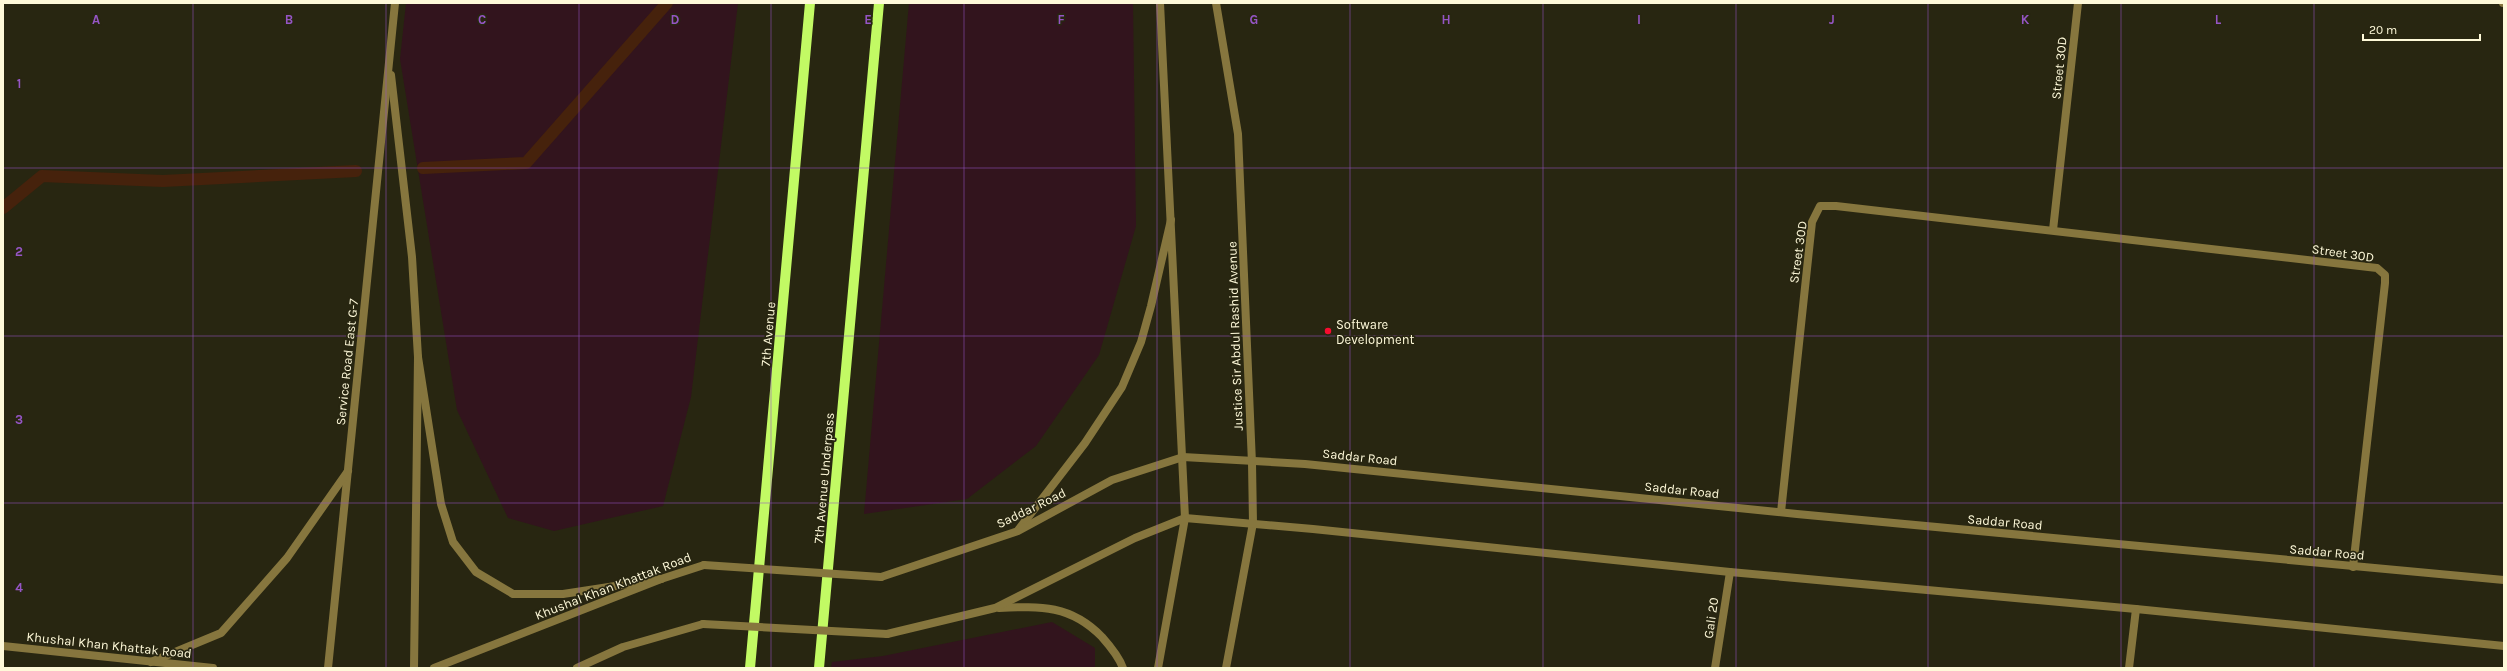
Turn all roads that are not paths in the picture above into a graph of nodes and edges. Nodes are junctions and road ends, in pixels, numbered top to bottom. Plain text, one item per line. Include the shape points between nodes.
1 (395, 3) edge
2 (810, 3) edge
3 (879, 3) edge
4 (1160, 3) edge
5 (1216, 3) edge
6 (2078, 3) edge
7 (389, 58) junction
8 (1171, 220) junction
9 (2053, 230) junction
10 (418, 357) junction
11 (1183, 457) junction
12 (1252, 463) junction
13 (348, 472) junction
14 (1781, 512) junction
15 (1185, 518) junction
16 (1252, 523) junction
17 (1018, 531) junction
18 (2353, 567) junction
19 (1730, 572) junction
20 (881, 577) joint
21 (661, 579) junction
22 (2504, 580) edge
23 (995, 608) junction
24 (2136, 608) junction
25 (3, 646) edge
26 (2504, 646) edge
27 (623, 647) junction
28 (151, 662) junction
29 (214, 668) edge
30 (328, 668) edge
31 (414, 668) edge
32 (434, 668) edge
33 (577, 668) edge
34 (587, 668) edge
35 (750, 668) edge
36 (819, 668) edge
37 (1123, 668) edge
38 (1158, 668) edge
39 (1226, 668) edge
40 (1715, 668) edge
41 (2128, 668) edge

1 - 7 street, Service Road East G-7
2 - 35 main road, 7th Avenue
3 - 36 main road, 7th Avenue Underpass
4 - 8 street
5 - 12 street, Justice Sir Abdul Rashid Avenue via 1238,134
6 - 9 street, Street 30D
7 - 10 street, Service Road East G-7 via 412,257
7 - 13 street, Service Road East G-7
8 - 11 street
8 - 17 street via 1152,306 1141,342 1122,387 1085,443
9 - 14 street, Street 30D via 1820,206 1812,222
9 - 18 street, Street 30D via 2377,268 2385,275
10 - 21 street via 441,504 453,542 476,572 513,594 563,594
10 - 31 street, Service Road East G-7
11 - 12 street, Saddar Road
11 - 15 street
11 - 17 street, Saddar Road via 1112,480
12 - 14 street, Saddar Road via 1305,464
12 - 16 street, Justice Sir Abdul Rashid Avenue
13 - 28 street via 287,558 221,633
13 - 30 street, Service Road East G-7
14 - 18 street, Saddar Road
15 - 16 street
15 - 23 street via 1135,538
15 - 38 street
16 - 19 street
16 - 39 street, Justice Sir Abdul Rashid Avenue
17 - 20 street, Saddar Road
18 - 22 street, Saddar Road
19 - 24 street
19 - 40 street, Gali 20
20 - 21 street, Khushal Khan Khattak Road, bridge via 704,565
21 - 32 street, Khushal Khan Khattak Road
23 - 27 street, bridge via 887,634 703,624
23 - 37 street via 1037,606 1066,612 1089,624 1106,641
24 - 26 street
24 - 41 street
25 - 28 street, Khushal Khan Khattak Road
27 - 33 street
27 - 34 street
28 - 29 street, Khushal Khan Khattak Road

